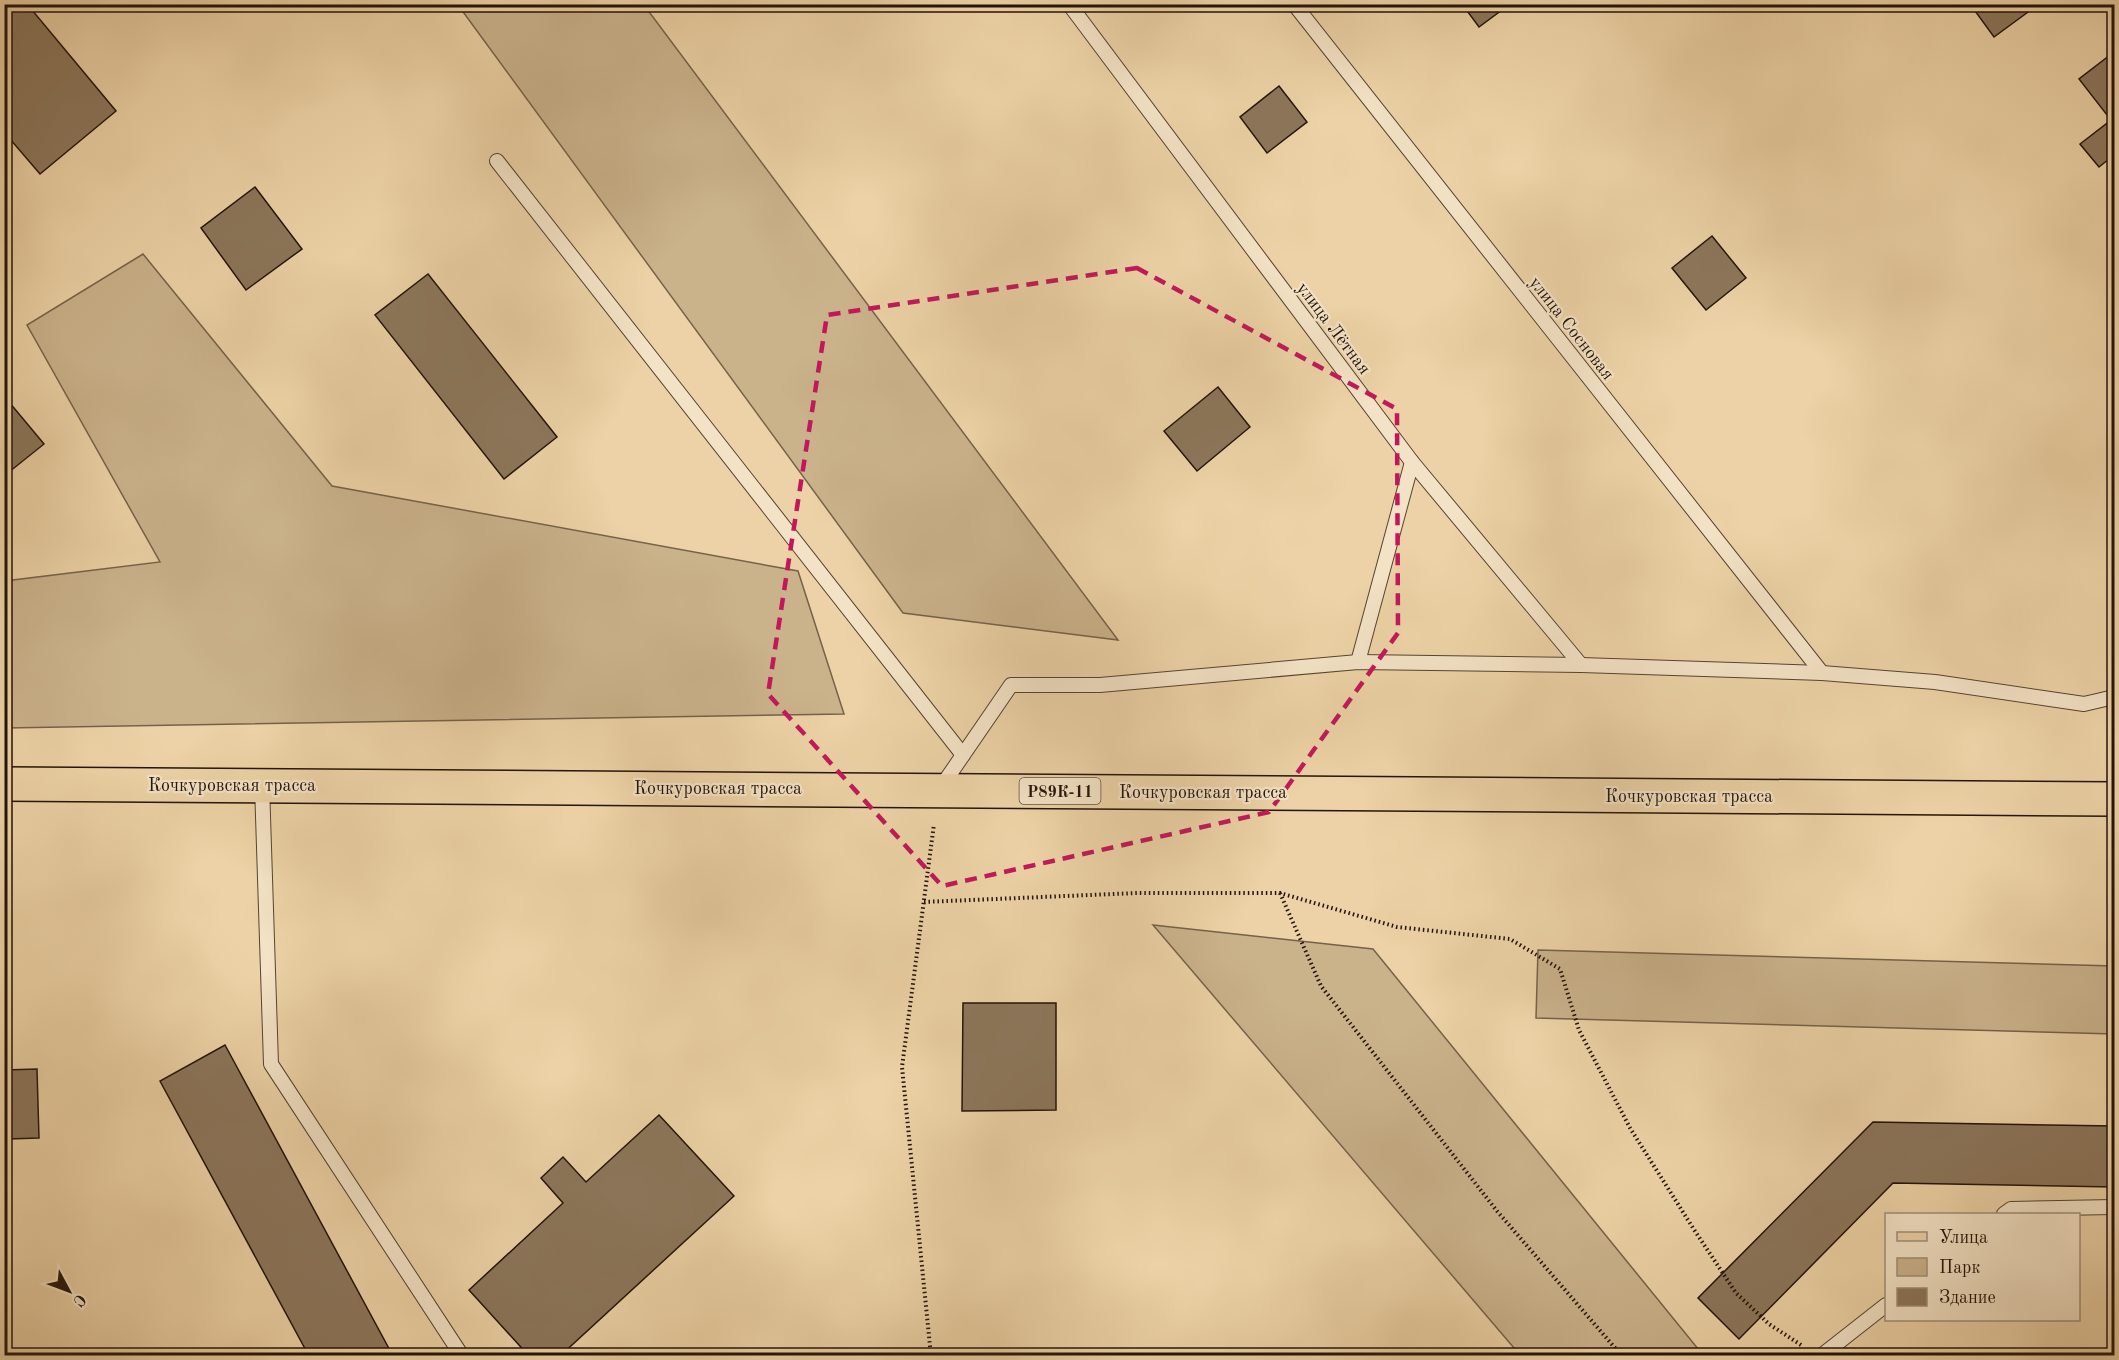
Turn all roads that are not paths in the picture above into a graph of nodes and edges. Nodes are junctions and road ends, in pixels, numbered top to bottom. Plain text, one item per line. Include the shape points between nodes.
1 (1069, 4) edge
2 (1294, 4) edge
3 (497, 161) dead end
4 (1412, 462) junction
5 (1358, 662) junction
6 (1581, 665) junction
7 (1822, 673) junction
8 (2115, 697) edge
9 (963, 755) junction
10 (4, 783) edge
11 (262, 785) junction
12 (939, 790) junction
13 (2115, 799) edge
14 (2115, 1207) edge
15 (2006, 1213) edge
16 (1885, 1307) edge
17 (462, 1356) edge
18 (1821, 1356) edge

1 - 4 lane, улица Лётная
2 - 7 lane, улица Сосновая
3 - 9 lane
4 - 5 lane
4 - 6 lane, улица Лётная
5 - 6 lane
5 - 9 lane via 1100,685 1011,685
6 - 7 lane
7 - 8 lane via 1935,682 2084,704
9 - 12 lane
10 - 11 main road, Кочкуровская трасса / Р89К-11
11 - 12 main road, Кочкуровская трасса / Р89К-11
11 - 17 lane via 271,1064
12 - 13 main road, Кочкуровская трасса / Р89К-11
14 - 15 lane via 2011,1209
16 - 18 lane

